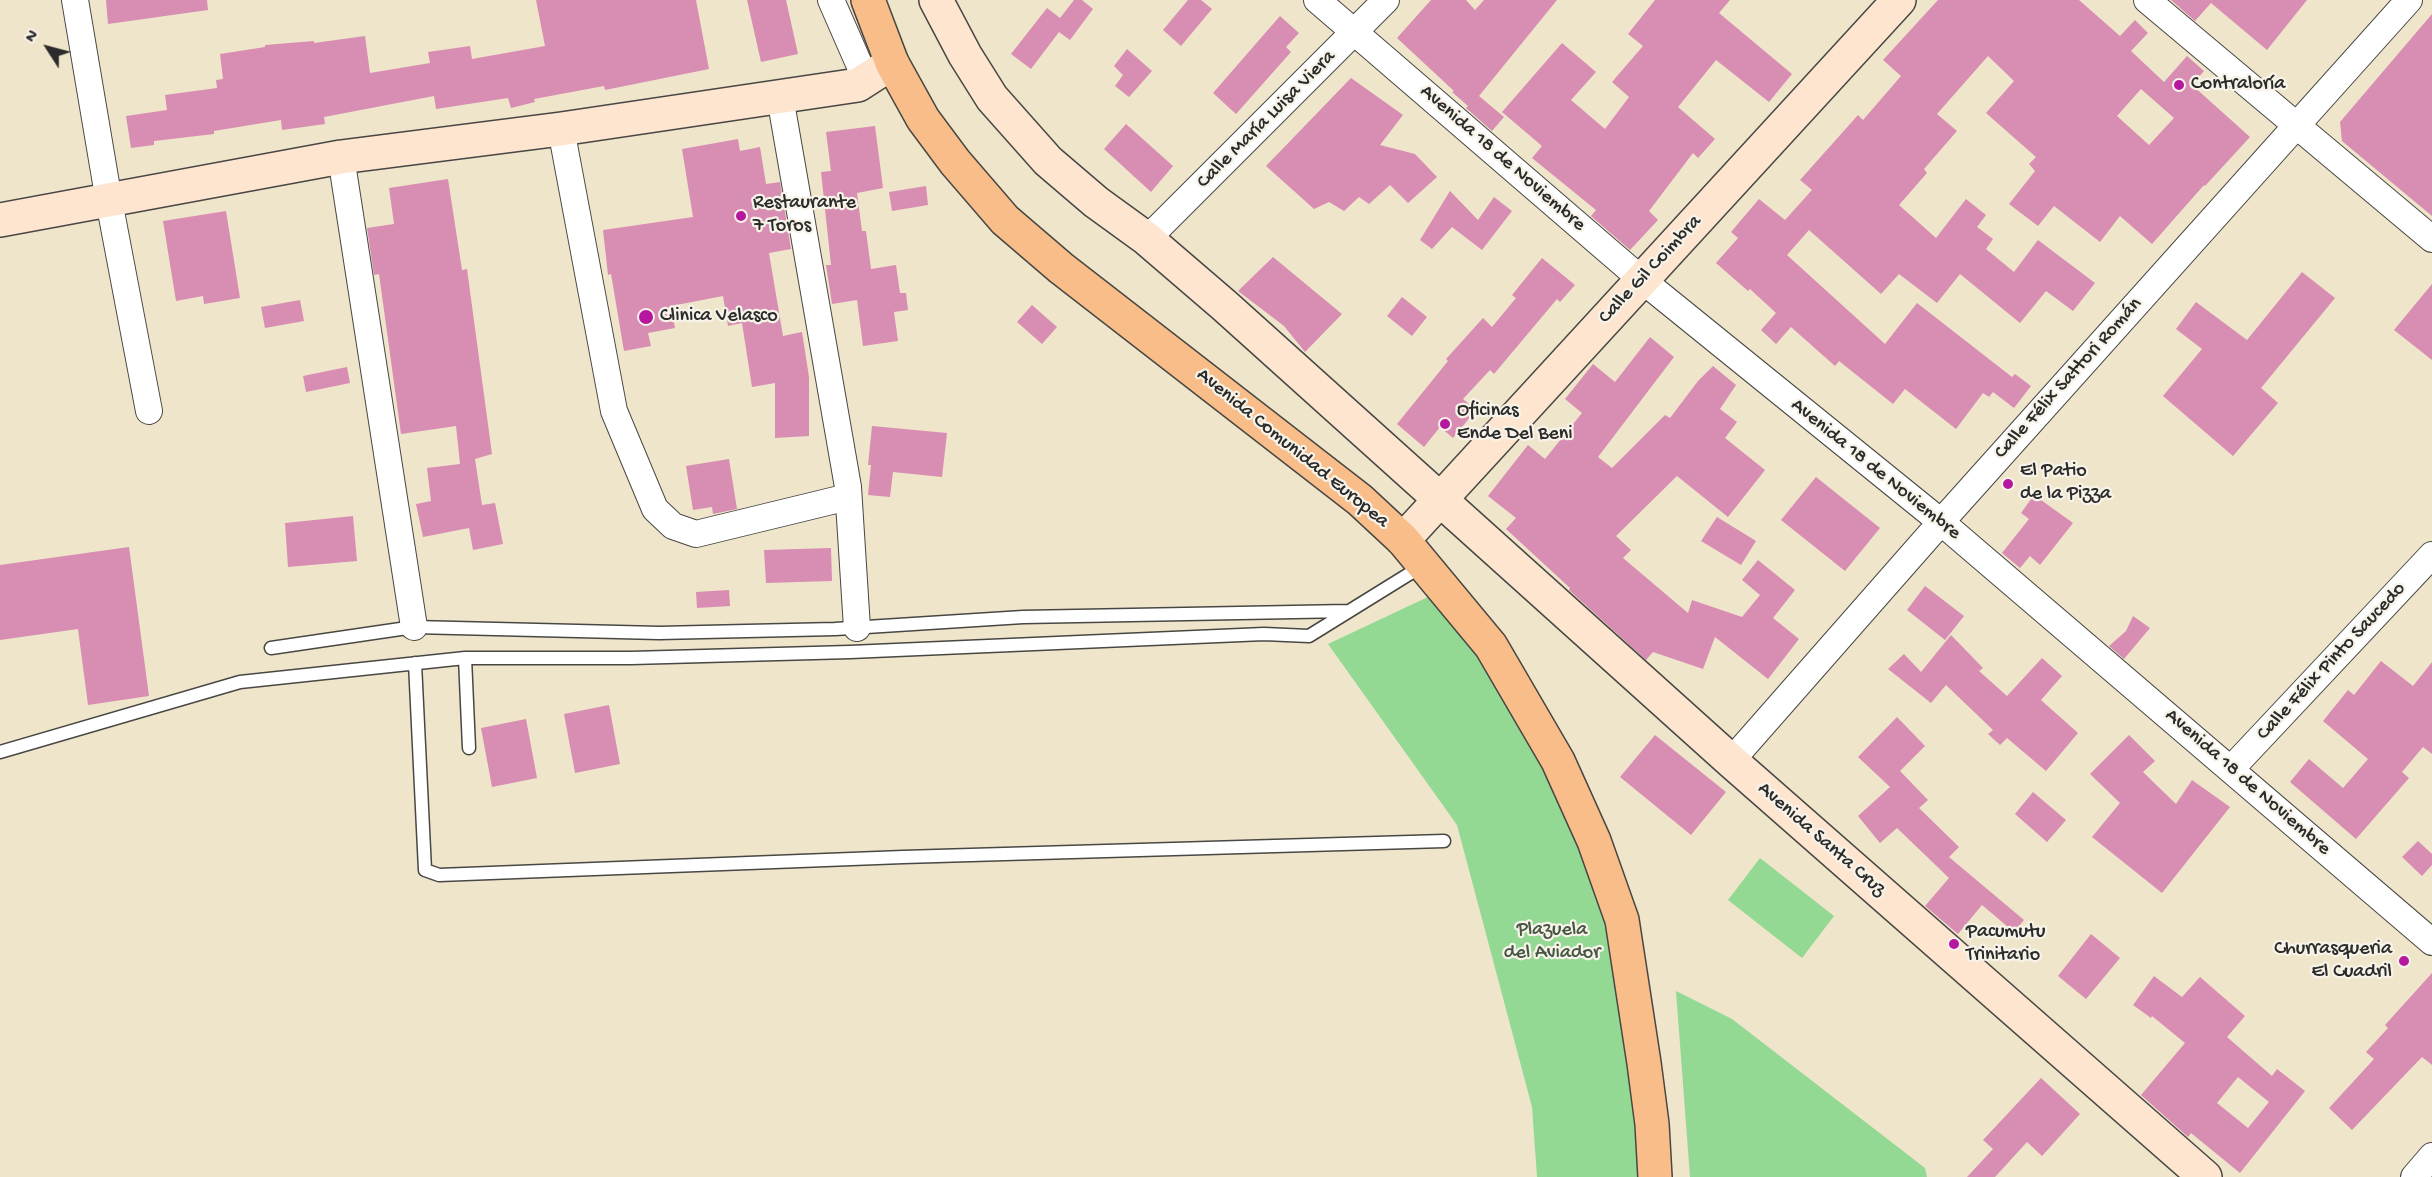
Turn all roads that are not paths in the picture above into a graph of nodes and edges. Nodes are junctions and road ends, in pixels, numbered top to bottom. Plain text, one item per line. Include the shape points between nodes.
1 (75, 0) edge
2 (831, 0) edge
3 (868, 0) edge
4 (936, 0) edge
5 (1317, 0) edge
6 (1386, 0) edge
7 (1899, 0) edge
8 (2147, 0) edge
9 (2409, 0) edge
10 (1356, 33) junction
11 (879, 71) junction
12 (780, 97) junction
13 (2296, 126) junction
14 (561, 129) junction
15 (341, 157) junction
16 (108, 201) junction
17 (0, 220) edge
18 (1147, 239) junction
19 (2432, 239) edge
20 (1642, 280) junction
21 (150, 411) dead end
22 (848, 497) junction
23 (1442, 498) junction
24 (1941, 522) junction
25 (1403, 540) junction
26 (2432, 555) edge
27 (1423, 566) junction
28 (1348, 610) junction
29 (414, 627) junction
30 (858, 628) junction
31 (271, 648) dead end
32 (465, 658) junction
33 (415, 663) junction
34 (468, 748) dead end
35 (0, 752) edge
36 (1731, 761) junction
37 (2231, 769) junction
38 (1444, 841) dead end
39 (2432, 942) edge
40 (2432, 1156) edge
41 (1656, 1177) edge
42 (2205, 1177) edge
43 (2414, 1177) edge

1 - 16 street
2 - 11 street
3 - 11 main road, Avenida Comunidad Europea
4 - 18 main road, Avenida Santa Cruz via 992,98 1048,161
5 - 10 street, Avenida 18 de Noviembre
6 - 10 street, Calle María Luisa Viera
7 - 20 main road, Calle Gil Coimbra
8 - 13 street
9 - 13 street, Calle Félix Sattori Román
10 - 18 street, Calle María Luisa Viera
10 - 20 street, Avenida 18 de Noviembre
11 - 12 main road via 858,86
11 - 25 main road, Avenida Comunidad Europea via 1005,220 1061,268 1311,460
12 - 14 main road
12 - 22 street
13 - 19 street
13 - 24 street, Calle Félix Sattori Román
14 - 15 main road
14 - 22 street via 614,411 655,509 673,525 696,534
15 - 16 main road
15 - 29 street
16 - 17 main road
16 - 21 street
18 - 23 main road, Avenida Santa Cruz
20 - 23 main road, Calle Gil Coimbra
20 - 24 street, Avenida 18 de Noviembre
22 - 30 street
23 - 25 main road, Calle Gil Coimbra
23 - 36 main road, Avenida Santa Cruz
24 - 36 street, Calle Félix Sattori Román
24 - 37 street, Avenida 18 de Noviembre
25 - 27 main road, Avenida Comunidad Europea
26 - 37 street, Calle Félix Pinto Saucedo
27 - 28 lane
27 - 41 main road, Avenida Comunidad Europea via 1491,646 1558,761 1594,842 1622,920 1646,1073
28 - 30 lane via 1023,617
28 - 32 lane via 1309,636 1264,634 631,658
29 - 30 lane via 659,633
29 - 31 lane
32 - 33 lane
32 - 34 lane
33 - 35 lane via 240,682
33 - 38 lane via 425,870 439,875
36 - 42 main road, Avenida Santa Cruz
37 - 39 street, Avenida 18 de Noviembre
40 - 43 street

